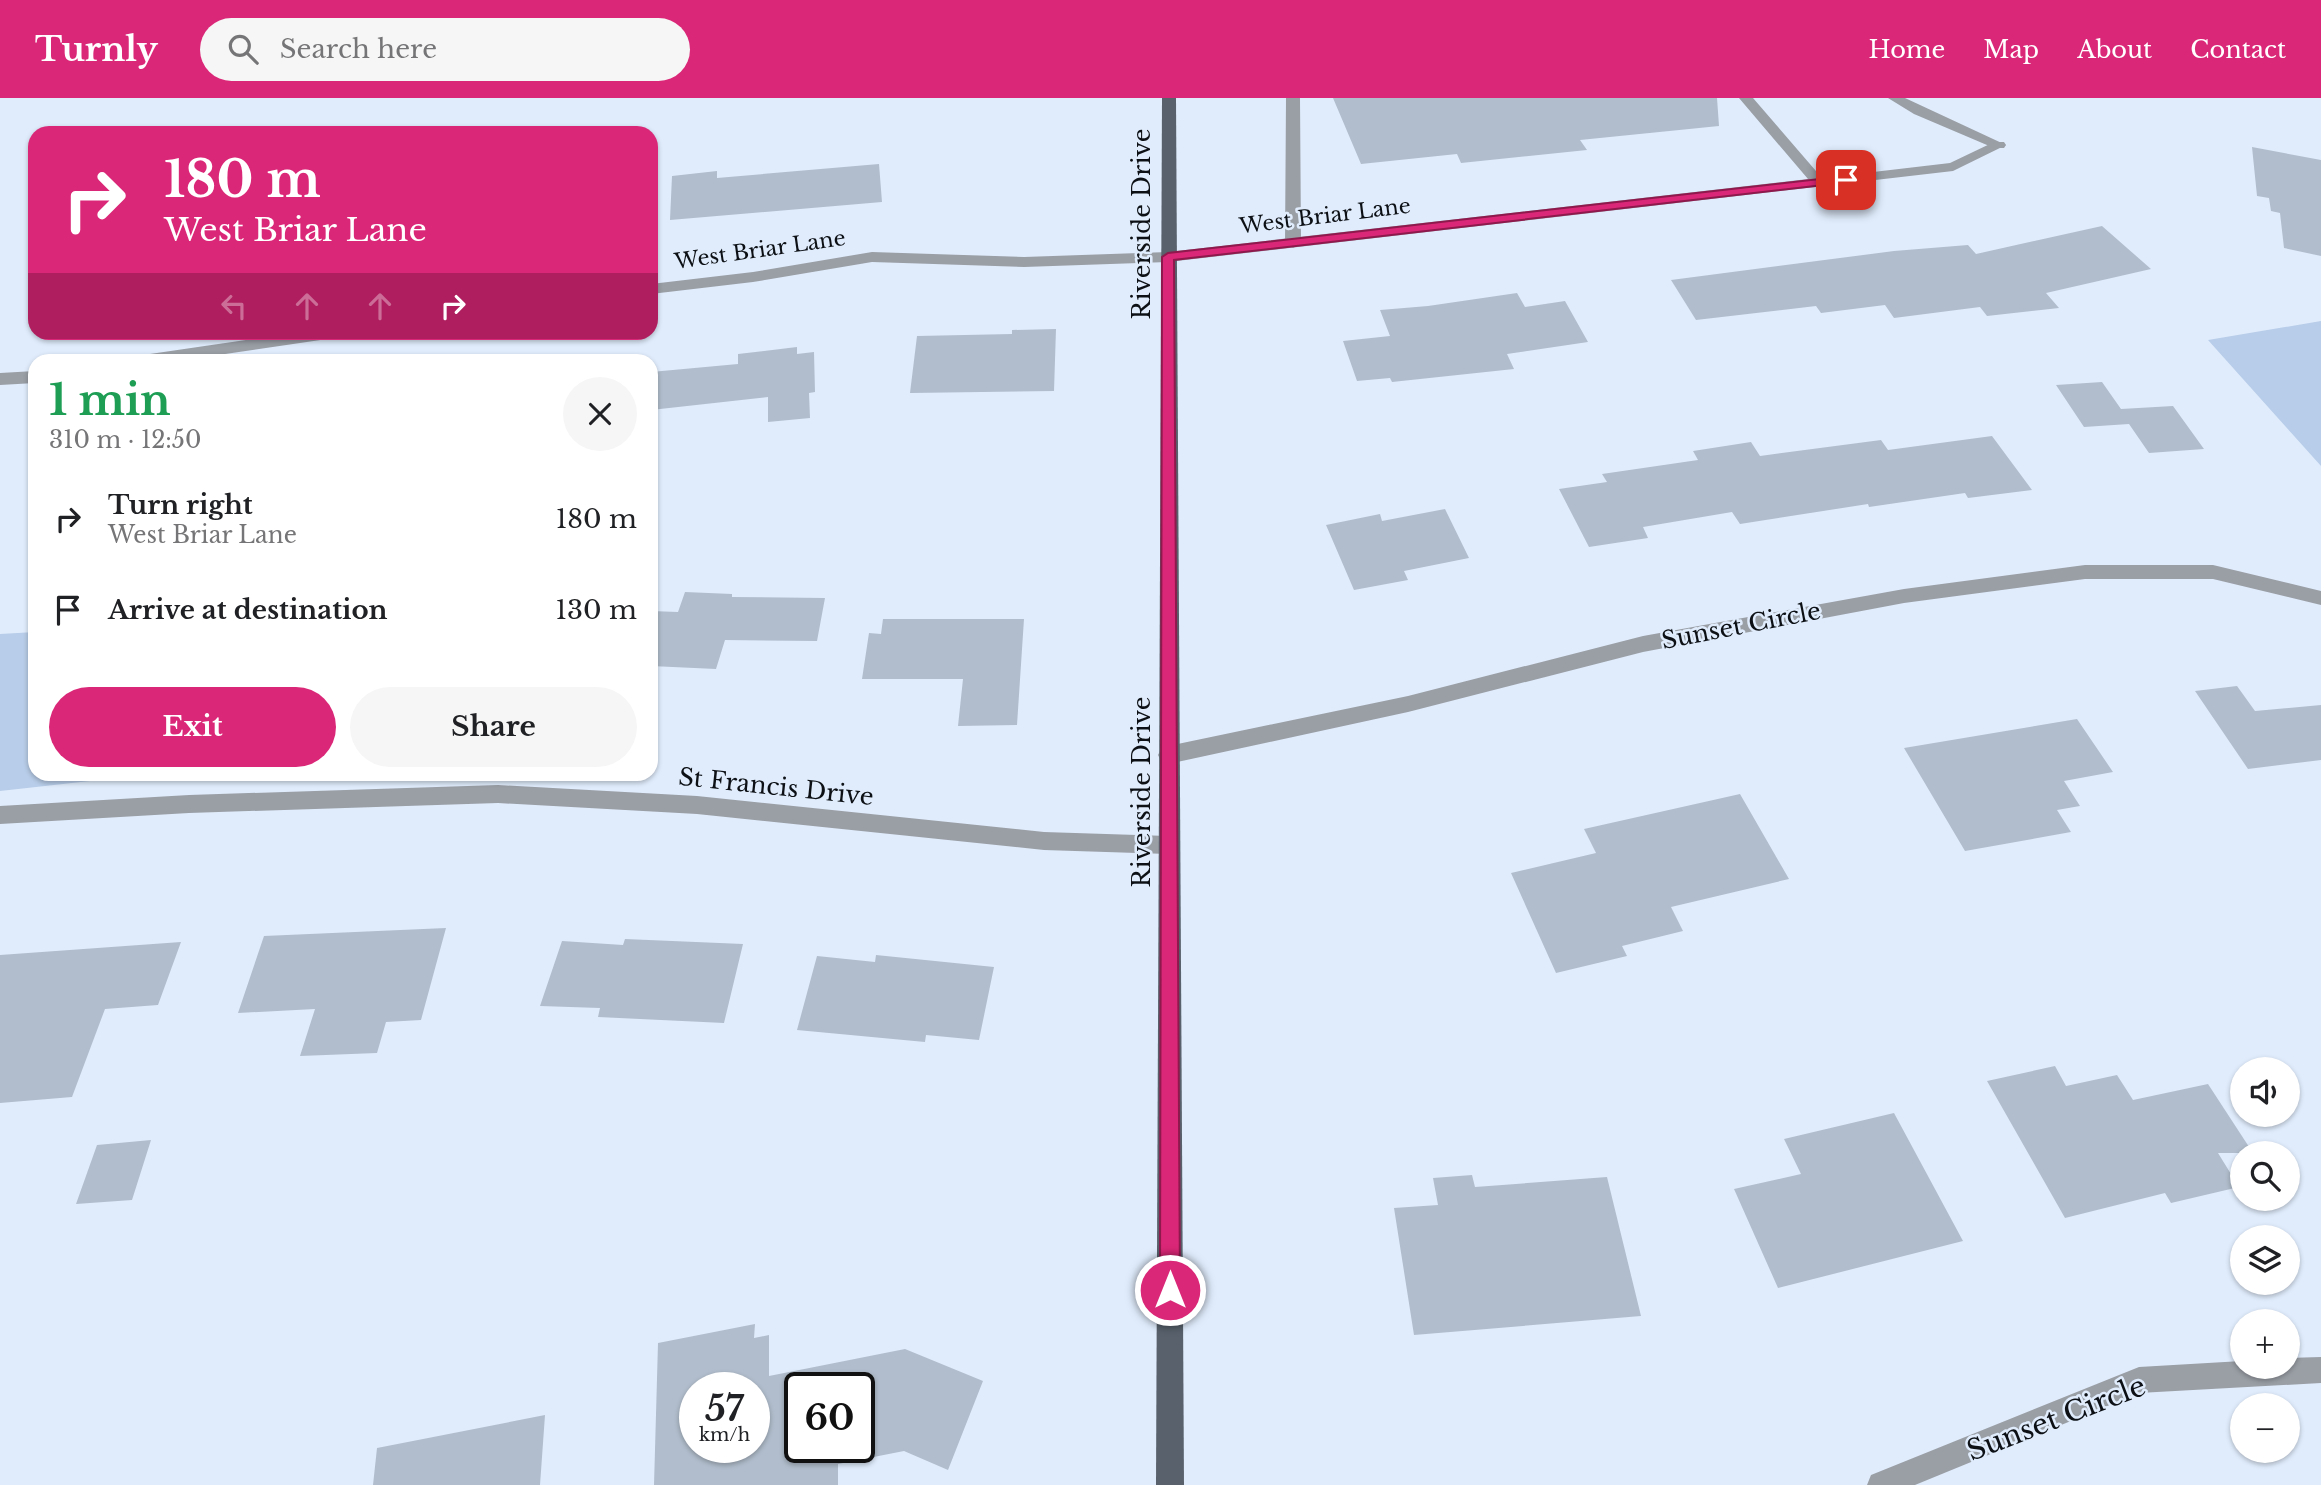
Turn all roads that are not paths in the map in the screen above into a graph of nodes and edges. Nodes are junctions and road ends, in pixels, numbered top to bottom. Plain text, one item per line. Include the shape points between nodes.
1 (1169, 98) edge
2 (1293, 98) edge
3 (1746, 98) edge
4 (1895, 98) edge
5 (1819, 183) junction
6 (1293, 243) junction
7 (1168, 257) junction
8 (658, 288) edge
9 (286, 340) edge
10 (191, 354) edge
11 (28, 377) edge
12 (0, 379) edge
13 (2321, 598) edge
14 (1168, 755) junction
15 (0, 815) edge
16 (1168, 845) junction
17 (2321, 1370) edge
18 (1170, 1485) edge
19 (1881, 1485) edge

1 - 7 main road, Riverside Drive
2 - 6 street
3 - 5 street
4 - 5 street, West Briar Lane via 1999,145 1953,167
5 - 6 street, West Briar Lane
6 - 7 street, West Briar Lane
7 - 8 street, West Briar Lane via 1024,262 872,257
7 - 14 main road, Riverside Drive
9 - 10 street
11 - 12 street
13 - 14 street, Sunset Circle via 2213,572 2085,572 1904,596 1643,645 1408,704
14 - 16 main road, Riverside Drive
15 - 16 street, St Francis Drive via 498,794 697,804 1044,841
16 - 18 main road, Riverside Drive
17 - 19 street, Sunset Circle via 2139,1380

